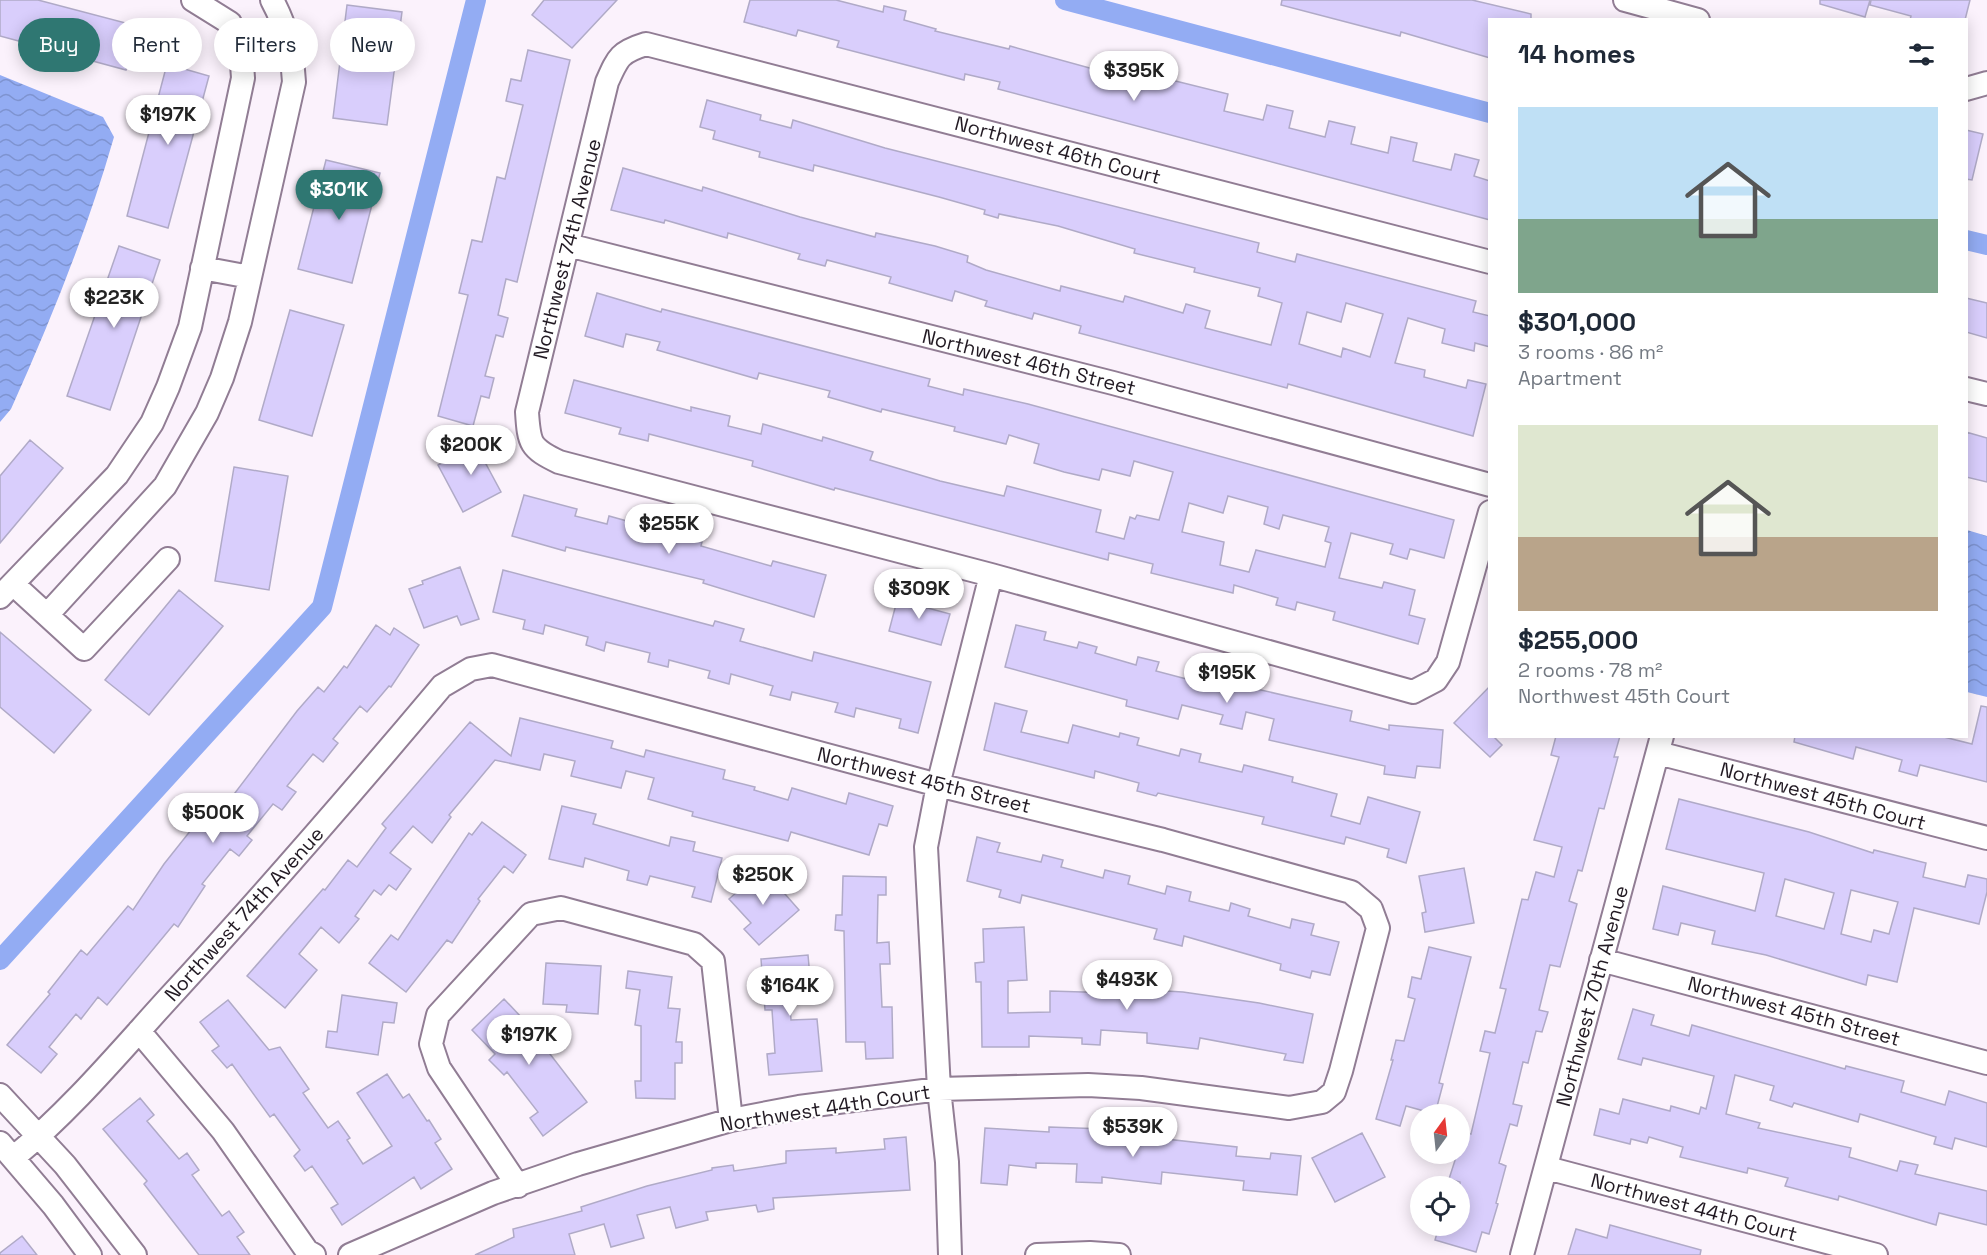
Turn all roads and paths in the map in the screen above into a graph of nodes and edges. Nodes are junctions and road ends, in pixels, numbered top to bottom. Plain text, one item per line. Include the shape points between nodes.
1 (193, 0) edge
2 (272, 0) edge
3 (1624, 0) edge
4 (1691, 18) edge
5 (626, 50) joint
6 (1987, 83) edge
7 (1968, 88) edge
8 (568, 245) junction
9 (1488, 261) edge
10 (202, 268) junction
11 (250, 277) junction
12 (1968, 389) edge
13 (1987, 394) edge
14 (1488, 484) edge
15 (1488, 519) edge
16 (168, 559) dead end
17 (991, 575) junction
18 (6, 591) edge
19 (47, 615) junction
20 (471, 669) joint
21 (1660, 745) edge
22 (938, 785) junction
23 (1987, 838) edge
24 (1601, 960) junction
25 (138, 1032) junction
26 (1987, 1063) edge
27 (939, 1089) junction
28 (0, 1095) edge
29 (1322, 1102) joint
30 (731, 1120) junction
31 (40, 1136) junction
32 (7, 1150) edge
33 (1547, 1168) junction
34 (518, 1186) junction
35 (90, 1255) edge
36 (135, 1255) edge
37 (314, 1255) edge
38 (350, 1255) edge
39 (950, 1255) edge
40 (1037, 1255) edge
41 (1119, 1255) edge
42 (1522, 1255) edge
43 (1876, 1255) edge

1 - 10 street via 230,23 241,50 243,78
2 - 11 street via 292,50 294,82
3 - 4 street
5 - 8 street, Northwest 74th Avenue via 607,82
5 - 9 street, Northwest 46th Court via 646,44
6 - 7 street
8 - 14 street, Northwest 46th Street via 1113,383
8 - 17 street, Northwest 74th Avenue via 527,412 529,434 537,452 559,462
10 - 11 street
10 - 18 street via 190,327 152,423 117,475
11 - 19 street via 222,378 207,413 165,486
12 - 13 street
15 - 17 street via 1448,663 1436,680 1413,692
16 - 19 street via 84,649
17 - 22 street
18 - 19 street
20 - 22 street, Northwest 45th Street via 492,666
20 - 25 street, Northwest 74th Avenue via 442,686 268,890
21 - 23 street, Northwest 45th Court
21 - 24 street, Northwest 70th Avenue
22 - 27 street via 926,847
22 - 29 street, Northwest 45th Street via 1163,840 1351,892 1371,909 1378,928 1335,1092
24 - 26 street, Northwest 45th Street
24 - 33 street, Northwest 70th Avenue
25 - 31 street, Northwest 74th Avenue
25 - 37 street via 223,1131 307,1251
27 - 29 street, Northwest 44th Court via 1088,1085 1289,1107
27 - 30 street, Northwest 44th Court
27 - 39 street via 947,1162
28 - 31 street
30 - 34 street, Northwest 44th Court via 578,1164
30 - 34 street via 713,961 694,944 561,908 531,914 438,1015 431,1044 439,1068
31 - 32 street, Northwest 74th Avenue
31 - 36 street
32 - 35 street
33 - 42 street, Northwest 70th Avenue
33 - 43 street, Northwest 44th Court
34 - 38 street, Northwest 44th Court via 493,1193
40 - 41 street

